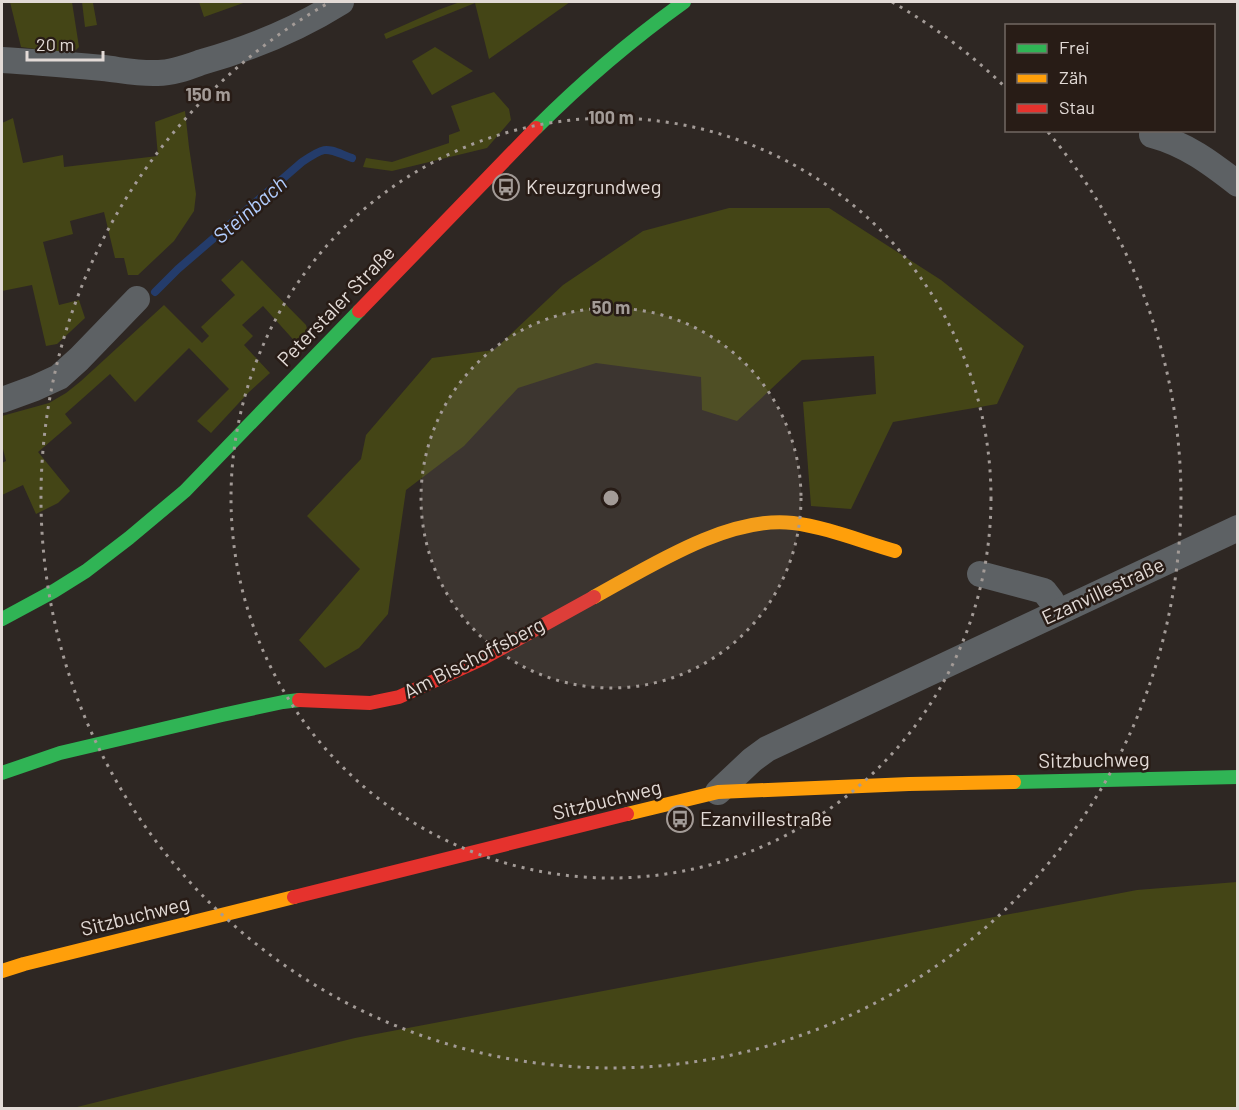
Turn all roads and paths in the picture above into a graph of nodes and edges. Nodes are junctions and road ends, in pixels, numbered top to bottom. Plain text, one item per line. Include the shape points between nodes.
1 (341, 2) edge
2 (684, 2) edge
3 (2, 60) edge
4 (1152, 135) dead end
5 (1238, 184) edge
6 (137, 299) dead end
7 (2, 400) edge
8 (1238, 528) edge
9 (895, 551) dead end
10 (980, 574) dead end
11 (1057, 612) junction
12 (2, 619) edge
13 (2, 773) edge
14 (1238, 777) edge
15 (718, 792) junction
16 (2, 970) edge

1 - 3 street via 284,34 174,71 138,73
2 - 12 street, Peterstaler Straße via 602,66 553,112 185,491 105,557 40,600
4 - 5 street via 1186,147
6 - 7 street via 58,376
8 - 11 street, Ezanvillestraße
9 - 13 street, Am Bischoffsberg via 791,523 746,527 672,554 503,648 399,697 370,703 284,702 60,753
10 - 11 street via 1044,591
11 - 15 street, Ezanvillestraße via 767,749
14 - 15 street, Sitzbuchweg
15 - 16 street, Sitzbuchweg

